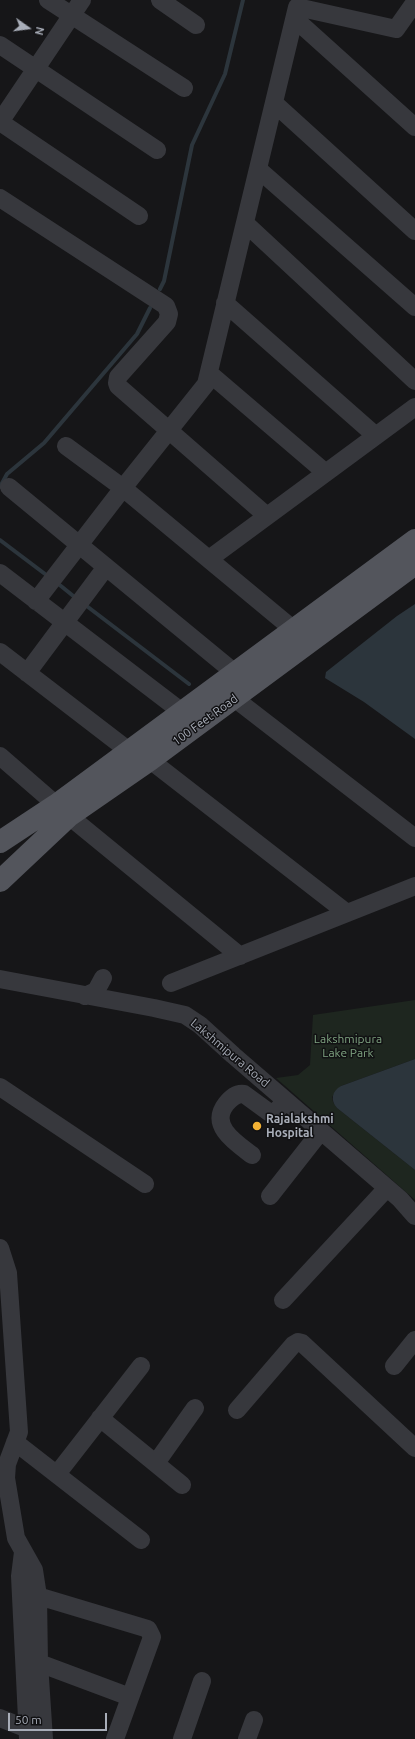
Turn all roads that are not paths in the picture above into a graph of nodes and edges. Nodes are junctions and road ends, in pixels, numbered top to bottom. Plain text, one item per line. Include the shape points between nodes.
1 (48, 0) edge
2 (82, 0) edge
3 (160, 0) edge
4 (412, 12) edge
5 (71, 16) junction
6 (295, 19) junction
7 (196, 25) dead end
8 (0, 46) edge
9 (36, 70) junction
10 (184, 88) dead end
11 (274, 103) junction
12 (0, 122) edge
13 (415, 127) edge
14 (157, 150) dead end
15 (258, 169) junction
16 (0, 198) edge
17 (139, 216) dead end
18 (245, 223) junction
19 (415, 231) edge
20 (226, 303) junction
21 (415, 307) edge
22 (208, 373) junction
23 (415, 381) edge
24 (415, 407) edge
25 (169, 431) junction
26 (376, 436) junction
27 (66, 446) dead end
28 (326, 473) junction
29 (9, 487) dead end
30 (123, 488) junction
31 (267, 516) junction
32 (415, 540) edge
33 (79, 545) junction
34 (209, 559) junction
35 (415, 564) edge
36 (106, 567) junction
37 (0, 573) edge
38 (36, 601) junction
39 (64, 622) junction
40 (294, 630) junction
41 (2, 658) edge
42 (27, 673) junction
43 (235, 673) junction
44 (234, 698) junction
45 (182, 712) junction
46 (129, 751) junction
47 (0, 756) edge
48 (150, 760) junction
49 (63, 810) junction
50 (415, 838) edge
51 (0, 842) edge
52 (0, 881) edge
53 (415, 886) edge
54 (347, 913) junction
55 (240, 956) junction
56 (103, 978) dead end
57 (0, 979) edge
58 (171, 983) dead end
59 (86, 996) junction
60 (0, 1087) edge
61 (286, 1101) junction
62 (321, 1131) junction
63 (252, 1155) dead end
64 (145, 1184) dead end
65 (387, 1188) junction
66 (270, 1196) dead end
67 (415, 1216) edge
68 (0, 1248) edge
69 (283, 1300) dead end
70 (415, 1340) edge
71 (141, 1366) dead end
72 (394, 1366) dead end
73 (195, 1408) dead end
74 (238, 1410) dead end
75 (100, 1418) junction
76 (15, 1442) junction
77 (415, 1448) edge
78 (156, 1463) junction
79 (57, 1474) junction
80 (182, 1485) dead end
81 (141, 1540) dead end
82 (23, 1552) junction
83 (38, 1596) junction
84 (39, 1663) junction
85 (202, 1681) dead end
86 (130, 1697) junction
87 (0, 1718) edge
88 (254, 1720) dead end
89 (39, 1736) edge
90 (115, 1739) edge
91 (182, 1739) edge
92 (247, 1739) edge

1 - 5 street
2 - 5 street
3 - 7 street
4 - 6 street via 396,29 297,7
5 - 9 street
5 - 10 street
6 - 11 street
6 - 13 street
8 - 9 street
9 - 12 street
9 - 14 street
11 - 15 street
11 - 19 street
12 - 17 street
15 - 18 street
15 - 21 street
16 - 25 street via 166,306 170,314 167,322 118,377 117,383 119,388
18 - 20 street
18 - 23 street
20 - 22 street
20 - 26 street
22 - 25 street via 206,384
22 - 28 street
24 - 26 street
25 - 30 street
25 - 31 street
26 - 28 street
27 - 30 street
28 - 31 street
29 - 33 street
30 - 33 street
30 - 34 street
31 - 34 street
32 - 40 main road, 100 Feet Road
33 - 36 street
33 - 38 street
34 - 40 street
35 - 44 main road, 100 Feet Road
36 - 39 street
36 - 43 street
37 - 38 street
38 - 39 street
39 - 42 street
39 - 45 street
40 - 43 main road, 100 Feet Road
41 - 42 street
42 - 46 street
43 - 45 main road, 100 Feet Road
44 - 48 main road, 100 Feet Road
44 - 50 street
45 - 46 main road, 100 Feet Road
46 - 49 main road, 100 Feet Road
47 - 49 street
48 - 49 main road, 100 Feet Road
48 - 54 street
49 - 51 main road, 100 Feet Road
49 - 52 main road, 100 Feet Road
49 - 55 street
53 - 54 street
54 - 55 street
55 - 58 street
56 - 59 street via 96,991
57 - 59 street, Lakshmipura Road
59 - 61 street, Lakshmipura Road via 185,1015 200,1025
60 - 64 street
61 - 62 street, Lakshmipura Road
61 - 63 street via 275,1112 270,1113 244,1094 240,1094 231,1098 223,1108 221,1122 225,1133
62 - 65 street, Lakshmipura Road
62 - 66 street
65 - 67 street, Lakshmipura Road
65 - 69 street
68 - 76 street via 8,1274 19,1432
70 - 72 street
71 - 75 street
73 - 78 street
74 - 77 street via 298,1342
75 - 78 street
75 - 79 street
76 - 79 street
76 - 82 street via 7,1464 6,1478 16,1538
78 - 80 street
79 - 81 street
82 - 83 street via 34,1570
82 - 89 street via 20,1576
83 - 84 street
83 - 86 street via 148,1629 152,1637
84 - 86 street
84 - 89 street
85 - 91 street
86 - 90 street
87 - 89 street
88 - 92 street

